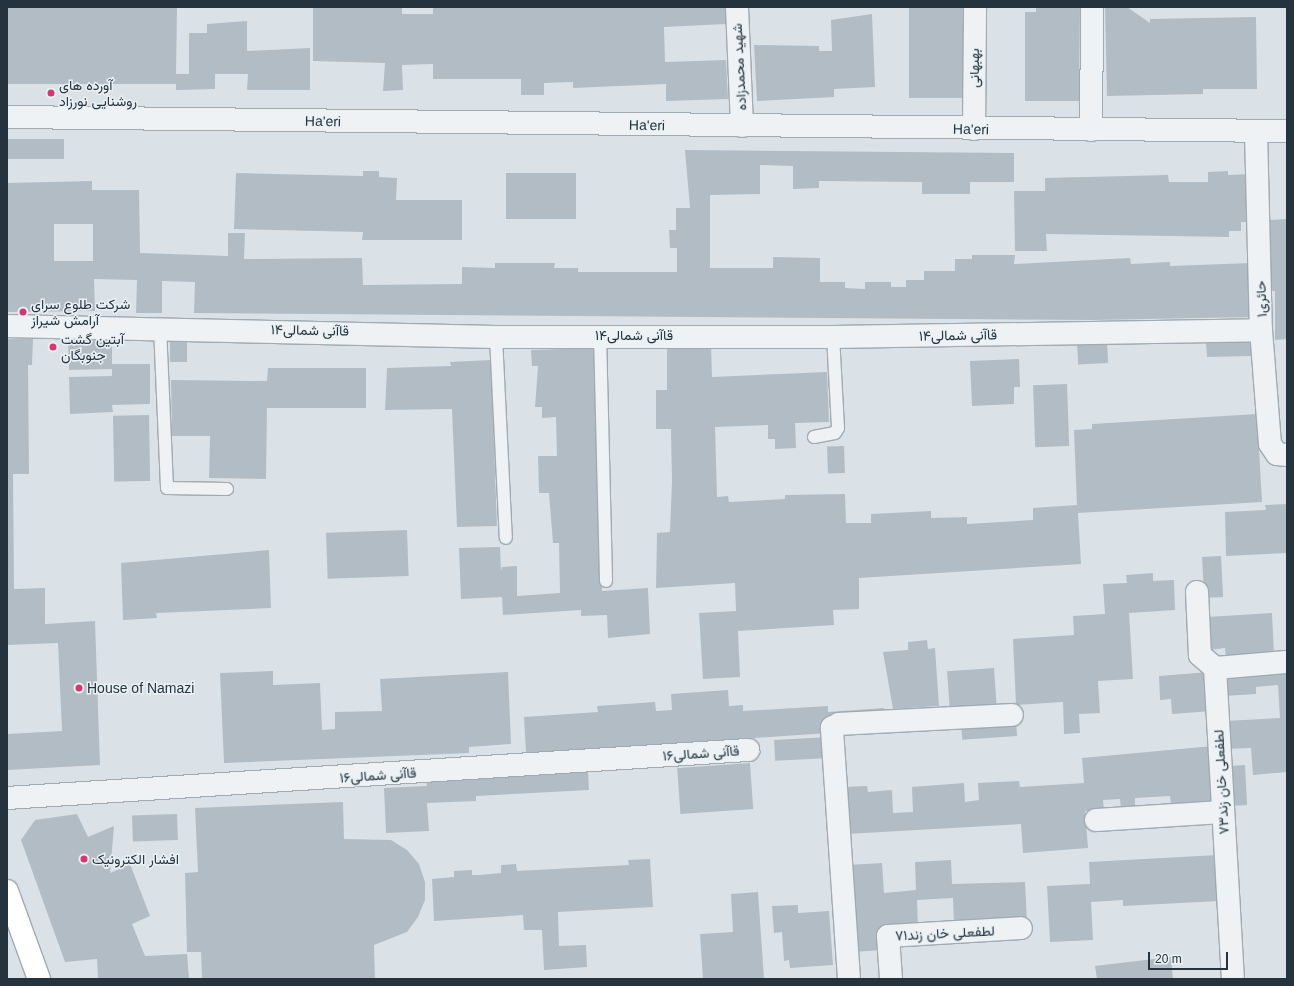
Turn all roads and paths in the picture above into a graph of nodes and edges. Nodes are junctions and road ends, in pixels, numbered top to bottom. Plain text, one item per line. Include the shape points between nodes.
1 (736, 7) edge
2 (974, 7) edge
3 (1092, 7) edge
4 (7, 117) edge
5 (742, 126) junction
6 (974, 129) junction
7 (1091, 130) junction
8 (1256, 131) junction
9 (1287, 131) edge
10 (7, 326) edge
11 (160, 327) junction
12 (1262, 330) junction
13 (600, 334) junction
14 (496, 337) junction
15 (833, 337) junction
16 (814, 437) dead end
17 (1287, 455) edge
18 (227, 489) dead end
19 (506, 538) dead end
20 (606, 581) dead end
21 (1197, 592) dead end
22 (1287, 662) edge
23 (1215, 668) junction
24 (1012, 715) dead end
25 (748, 750) dead end
26 (7, 798) edge
27 (1223, 812) junction
28 (1096, 820) dead end
29 (7, 891) edge
30 (1021, 928) dead end
31 (39, 979) edge
32 (849, 979) edge
33 (891, 979) edge
34 (1233, 979) edge

1 - 5 street, شهید محمدزاده
2 - 6 street, بهبهانی
3 - 7 street
4 - 5 street, Ha'eri
5 - 6 street, Ha'eri
6 - 7 street, Ha'eri
7 - 8 street, Ha'eri
8 - 9 street, Ha'eri
8 - 12 street, حائری۱
10 - 11 street, قاآنی شمالی۱۴
11 - 14 street, قاآنی شمالی۱۴
11 - 18 lane via 167,488
12 - 15 street, قاآنی شمالی۱۴
12 - 17 street, حائری۱ via 1270,444 1277,454
13 - 14 street, قاآنی شمالی۱۴
13 - 15 street, قاآنی شمالی۱۴
13 - 20 lane
14 - 19 lane
15 - 16 lane via 838,428 835,433
21 - 23 street via 1200,655
22 - 23 street
23 - 27 street, لطفعلی خان زند۷۳
24 - 32 street via 839,724 832,728
25 - 26 street, قاآنی شمالی۱۶
27 - 28 street
27 - 34 street, لطفعلی خان زند۷۳
29 - 31 main road
30 - 33 street, لطفعلی خان زند۷۱ via 888,936

